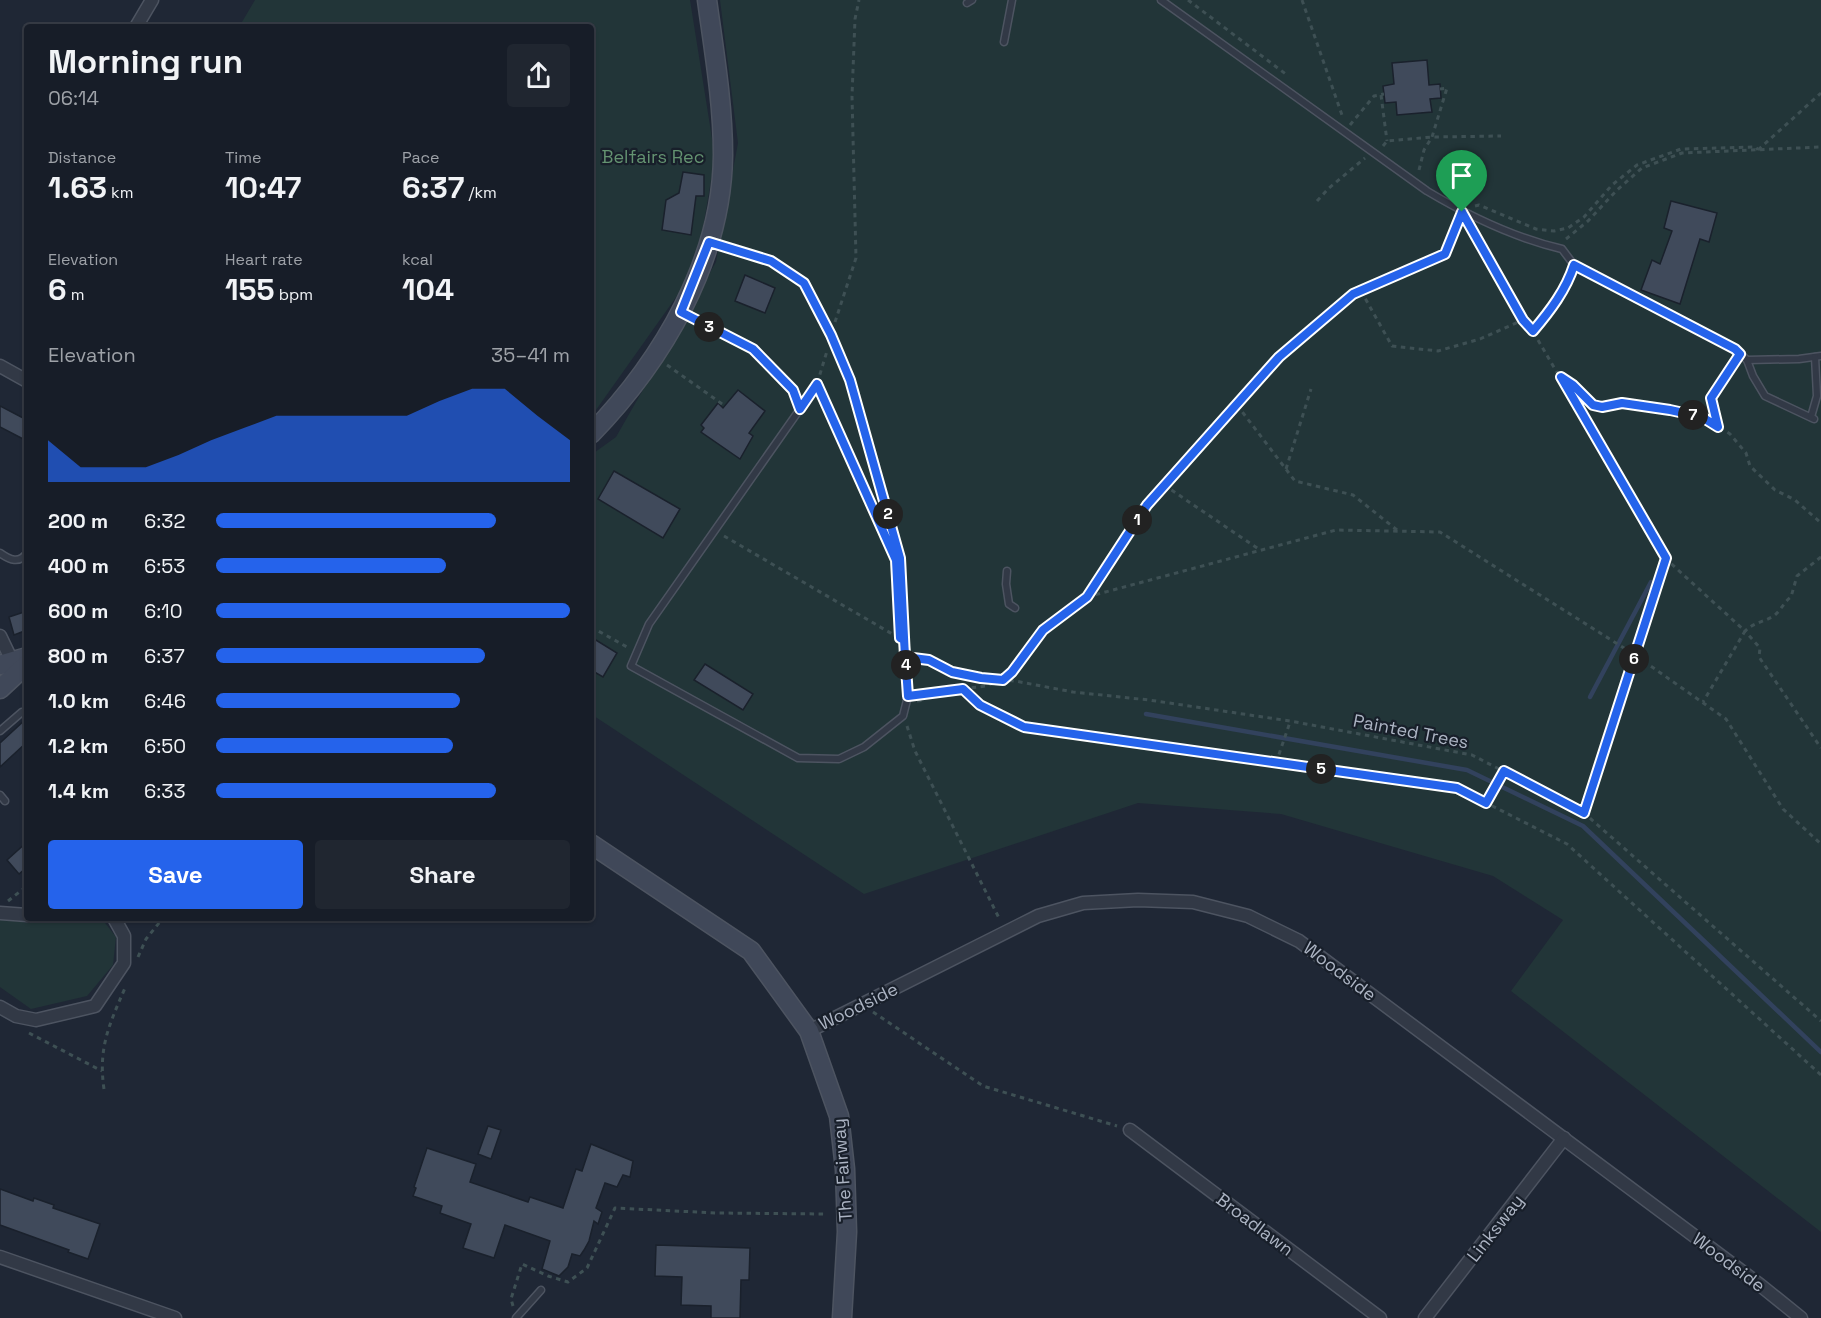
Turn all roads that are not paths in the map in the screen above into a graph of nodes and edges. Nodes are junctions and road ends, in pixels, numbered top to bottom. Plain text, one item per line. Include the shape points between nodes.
1 (152, 0) edge
2 (707, 0) edge
3 (1012, 0) edge
4 (1161, 0) edge
5 (138, 24) edge
6 (1004, 42) dead end
7 (709, 242) junction
8 (1574, 265) junction
9 (681, 312) junction
10 (1533, 331) road end
11 (1818, 356) edge
12 (1747, 360) junction
13 (0, 366) edge
14 (24, 379) edge
15 (594, 431) edge
16 (0, 553) edge
17 (24, 556) edge
18 (1007, 571) dead end
19 (1015, 608) dead end
20 (0, 636) edge
21 (17, 662) edge
22 (0, 689) edge
23 (22, 712) dead end
24 (0, 731) edge
25 (0, 795) edge
26 (5, 801) dead end
27 (594, 846) edge
28 (0, 913) edge
29 (24, 915) edge
30 (116, 921) edge
31 (0, 1007) edge
32 (809, 1031) junction
33 (1130, 1130) road end
34 (1564, 1138) junction
35 (0, 1257) edge
36 (541, 1290) dead end
37 (515, 1316) edge
38 (175, 1318) edge
39 (842, 1318) edge
40 (1380, 1318) edge
41 (1425, 1318) edge
42 (1801, 1318) edge

1 - 5 street
2 - 7 street via 722,115 723,158 719,201
3 - 6 lane
4 - 8 lane via 1427,191 1462,212 1562,249
7 - 9 street
7 - 9 lane via 771,261 804,283 850,380 900,558 908,696 903,716 864,747 839,759 798,758 631,666 649,624 800,409 793,390 753,349
8 - 10 lane via 1550,311
8 - 12 lane via 1735,349
9 - 15 street via 655,356
11 - 12 lane
11 - 12 lane via 1812,418 1765,396
13 - 14 street
16 - 17 lane via 12,560
18 - 19 lane via 1009,604
20 - 21 street
21 - 22 street
23 - 24 lane
25 - 26 lane
27 - 32 street, The Fairway via 751,951
28 - 29 street
30 - 31 street via 124,936 124,963 94,1006 36,1020 16,1016
32 - 34 street, Woodside via 1038,916 1083,903 1193,902 1248,916 1299,941
32 - 39 street, The Fairway via 839,1116 846,1221
33 - 40 street, Broadlawn
34 - 41 street, Linksway
34 - 42 street, Woodside
35 - 38 street
36 - 37 lane

